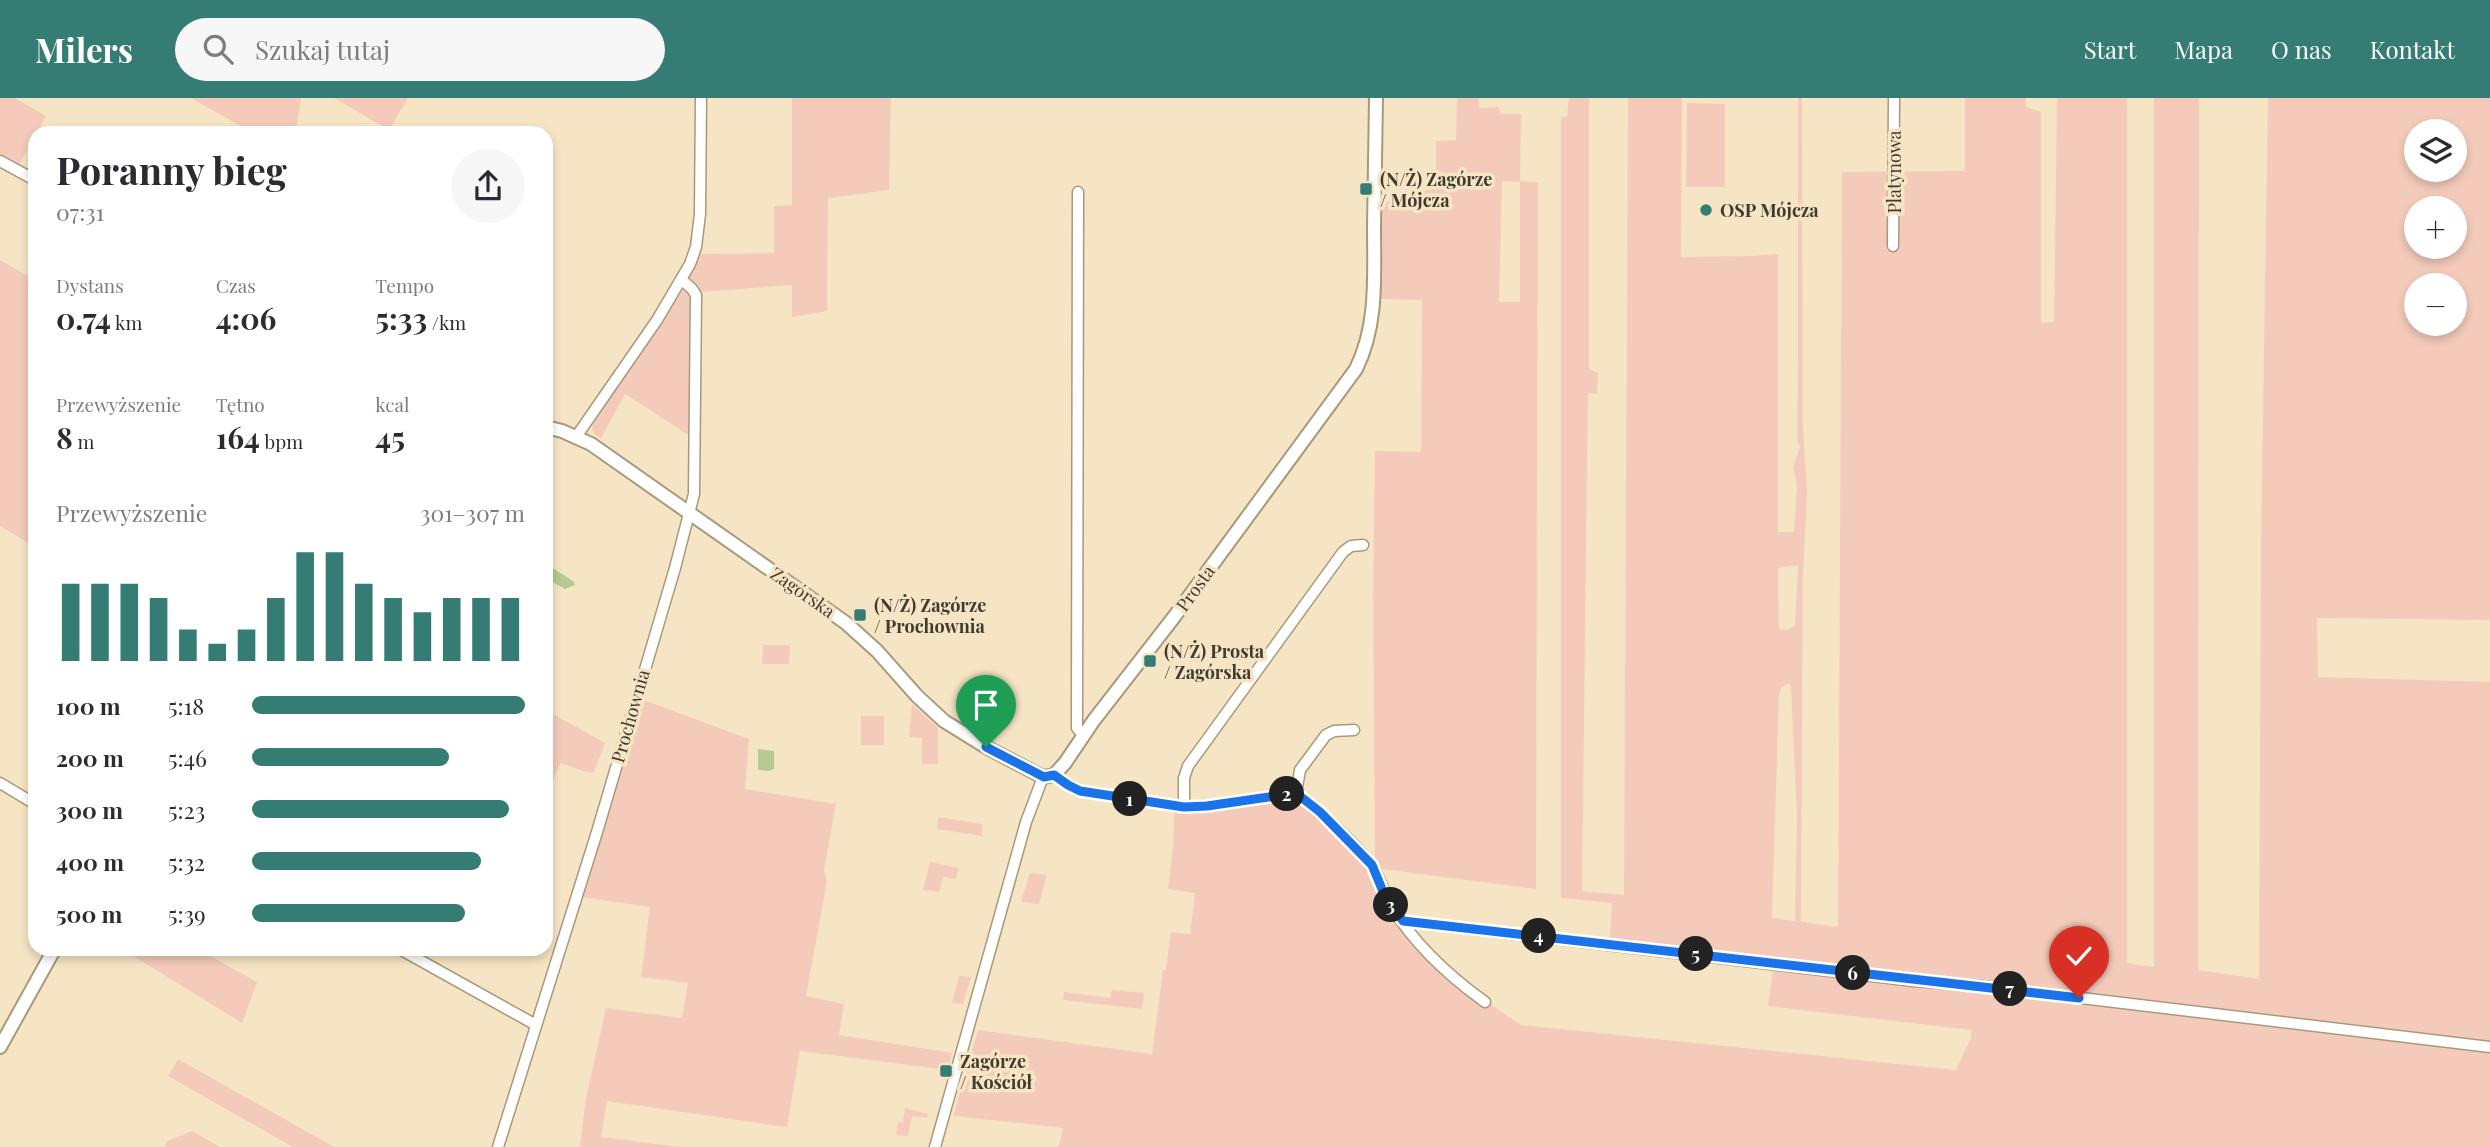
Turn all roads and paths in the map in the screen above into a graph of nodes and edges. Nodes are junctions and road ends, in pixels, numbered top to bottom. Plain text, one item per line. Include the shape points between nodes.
1 (701, 98) edge
2 (1376, 98) edge
3 (1894, 98) edge
4 (0, 161) edge
5 (28, 176) edge
6 (1078, 192) dead end
7 (1893, 246) dead end
8 (682, 281) junction
9 (553, 429) edge
10 (576, 437) junction
11 (689, 513) junction
12 (1363, 545) dead end
13 (1354, 730) dead end
14 (1084, 736) junction
15 (1049, 776) junction
16 (0, 783) edge
17 (1296, 793) junction
18 (28, 800) edge
19 (1184, 807) junction
20 (1403, 921) junction
21 (51, 956) edge
22 (412, 956) edge
23 (1485, 1002) dead end
24 (536, 1025) junction
25 (0, 1047) edge
26 (2490, 1047) edge
27 (498, 1147) edge
28 (935, 1147) edge

1 - 8 street via 699,230
2 - 14 street, Prosta via 1374,286 1367,348 1348,380
3 - 7 street, Platynowa
4 - 5 street
6 - 14 street via 1077,728
8 - 10 street
8 - 11 street, Prochownia via 696,295 694,494
9 - 10 street, Zagórska
10 - 11 street, Zagórska
11 - 15 street, Zagórska via 846,623 944,721 986,747
11 - 24 street, Prochownia
12 - 19 street via 1343,552 1188,766
13 - 17 street via 1326,735 1300,770
14 - 15 street, Prosta
15 - 19 street via 1080,791
15 - 28 street, Prosta via 1026,822
16 - 18 street
17 - 19 street
17 - 20 street via 1372,865 1384,894
20 - 23 street via 1431,957
20 - 26 street
21 - 25 street
22 - 24 street
24 - 27 street, Prochownia

